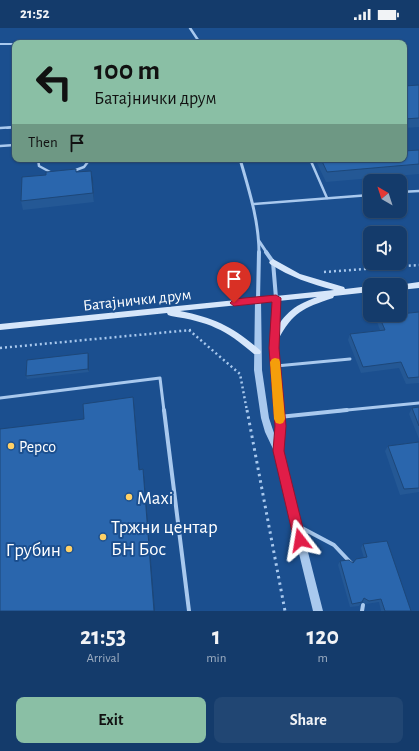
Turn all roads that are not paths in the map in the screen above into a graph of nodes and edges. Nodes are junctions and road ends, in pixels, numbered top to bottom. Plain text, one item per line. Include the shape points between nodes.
1 (190, 28) edge
2 (198, 40) edge
3 (0, 44) edge
4 (12, 44) edge
5 (12, 127) edge
6 (0, 128) edge
7 (12, 145) edge
8 (0, 146) edge
9 (38, 162) edge
10 (88, 162) edge
11 (241, 162) edge
12 (311, 162) edge
13 (69, 172) edge
14 (58, 173) edge
15 (419, 191) edge
16 (407, 192) edge
17 (363, 195) edge
18 (327, 198) junction
19 (253, 204) junction
20 (259, 241) junction
21 (273, 262) junction
22 (419, 285) edge
23 (407, 286) edge
24 (363, 289) edge
25 (348, 290) junction
26 (276, 298) junction
27 (258, 300) junction
28 (160, 311) junction
29 (0, 327) edge
30 (275, 338) junction
31 (257, 352) junction
32 (350, 359) dead end
33 (275, 366) junction
34 (0, 398) edge
35 (419, 403) edge
36 (279, 417) junction
37 (278, 451) junction
38 (296, 525) junction
39 (351, 563) edge
40 (362, 605) edge
41 (189, 611) edge
42 (318, 611) edge
43 (362, 611) edge

1 - 2 street
3 - 4 lane
5 - 6 lane
7 - 8 lane
9 - 14 lane via 44,170
10 - 13 lane via 84,167
11 - 19 street
12 - 18 lane
15 - 16 lane
17 - 18 lane
18 - 19 lane
19 - 20 street
20 - 21 street
20 - 27 street
21 - 25 main road via 299,276
21 - 26 street
22 - 23 main road
24 - 25 main road
25 - 26 main road, Батајнички друм
25 - 30 main road via 295,309
26 - 27 main road, Батајнички друм
26 - 30 street
27 - 28 main road, Батајнички друм
27 - 31 street
28 - 29 main road, Батајнички друм
28 - 31 main road via 181,314 228,329
30 - 33 street
31 - 37 street via 265,418
32 - 33 lane
33 - 36 street
34 - 41 lane via 160,378
35 - 36 lane
36 - 37 street
37 - 38 street
38 - 39 lane via 335,544
38 - 42 street
40 - 43 lane

